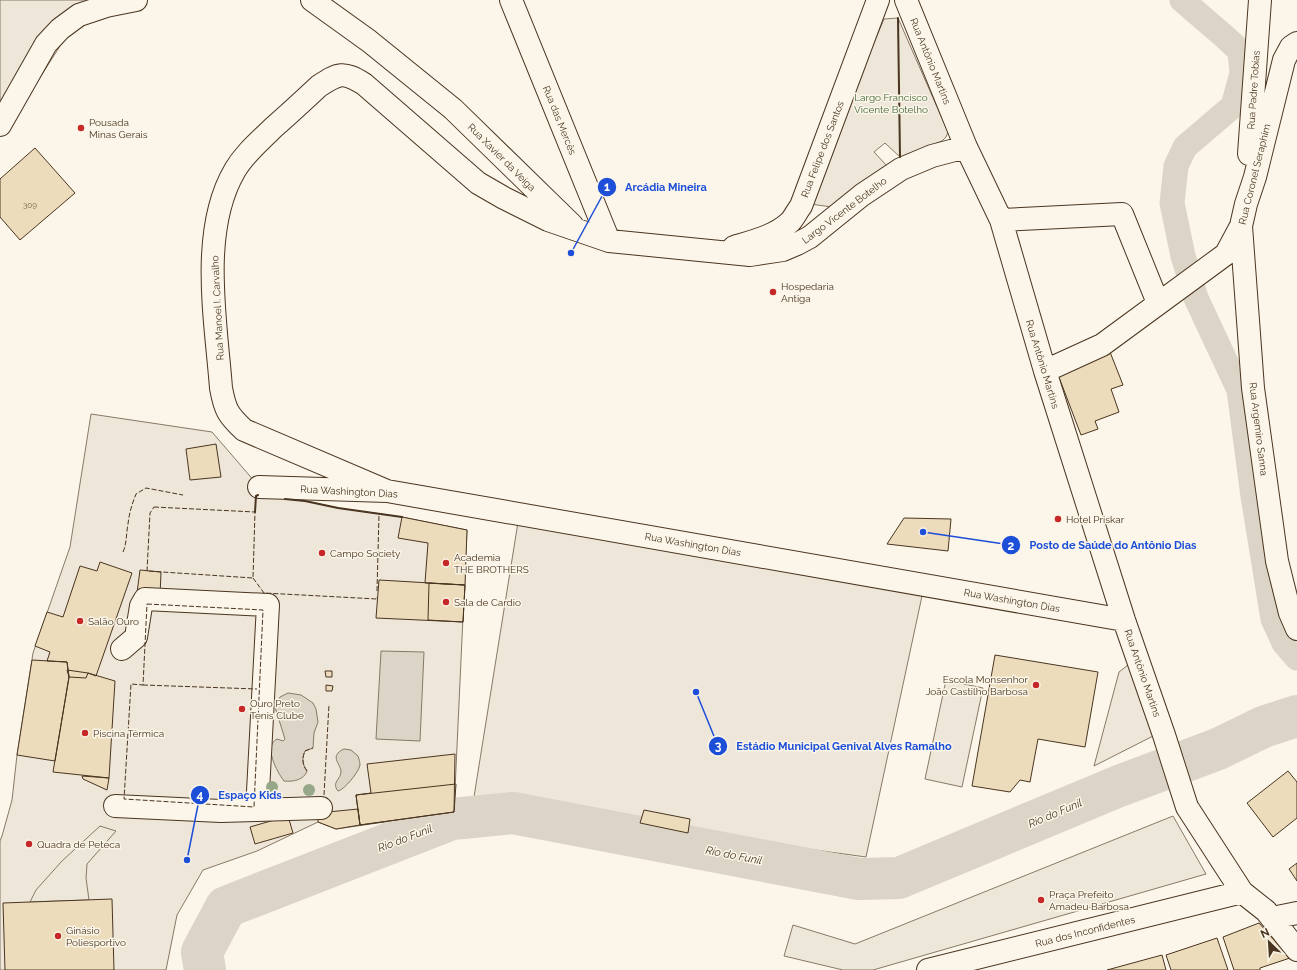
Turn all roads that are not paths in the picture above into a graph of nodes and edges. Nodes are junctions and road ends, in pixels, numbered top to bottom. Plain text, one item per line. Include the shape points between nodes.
1 (136, 0) edge
2 (312, 0) edge
3 (511, 0) edge
4 (878, 0) edge
5 (906, 0) edge
6 (1260, 0) edge
7 (1297, 42) edge
8 (0, 125) edge
9 (966, 147) junction
10 (1246, 204) junction
11 (1001, 220) junction
12 (1242, 226) junction
13 (578, 231) junction
14 (609, 240) junction
15 (718, 252) junction
16 (1158, 304) junction
17 (1045, 370) junction
18 (259, 487) dead end
19 (387, 491) junction
20 (1124, 620) junction
21 (1297, 629) edge
22 (122, 649) dead end
23 (115, 806) dead end
24 (321, 808) dead end
25 (257, 810) junction
26 (1242, 892) junction
27 (1297, 913) edge
28 (1272, 918) junction
29 (1297, 950) edge
30 (928, 970) edge

1 - 8 street via 106,6 79,16 60,29 46,44
2 - 13 street, Rua Xavier da Veiga via 370,41 448,104
3 - 14 street, Rua das Mercês
4 - 15 street, Rua Felipe dos Santos via 801,206 790,221 777,232
5 - 9 street, Rua Antônio Martins
6 - 10 street, Rua Padre Tobias
7 - 10 street, Rua Coronel Seraphim via 1284,60
9 - 11 street, Rua Antônio Martins
9 - 15 street, Largo Vicente Botelho via 932,156 900,169 862,195 810,237 783,250 750,256
10 - 12 street, Rua Coronel Seraphim
11 - 16 street via 1122,214
11 - 17 street, Rua Antônio Martins
12 - 16 street, Rua Coronel Seraphim via 1226,254
12 - 21 street, Rua Argemiro Sanna via 1253,388 1280,575
13 - 14 street, Rua Xavier da Veiga
13 - 19 street, Rua Manoel I. Carvalho via 526,210 478,183 364,84 345,74 319,86 251,149 236,169 226,188 218,214 213,247 213,291 224,404 232,418 244,430
14 - 15 street, Rua Xavier da Veiga
16 - 17 street, Rua Coronel Seraphim via 1102,344
17 - 20 street, Rua Antônio Martins
18 - 19 street, Rua Washington Dias
19 - 20 street, Rua Washington Dias
20 - 26 street, Rua Antônio Martins via 1187,807
22 - 25 street via 136,637 144,599 268,605
23 - 25 street via 221,811
24 - 25 street
26 - 28 street, Rua Antônio Martins
26 - 30 street, Rua dos Inconfidentes
27 - 28 street
28 - 29 street, Rua Antônio Martins

